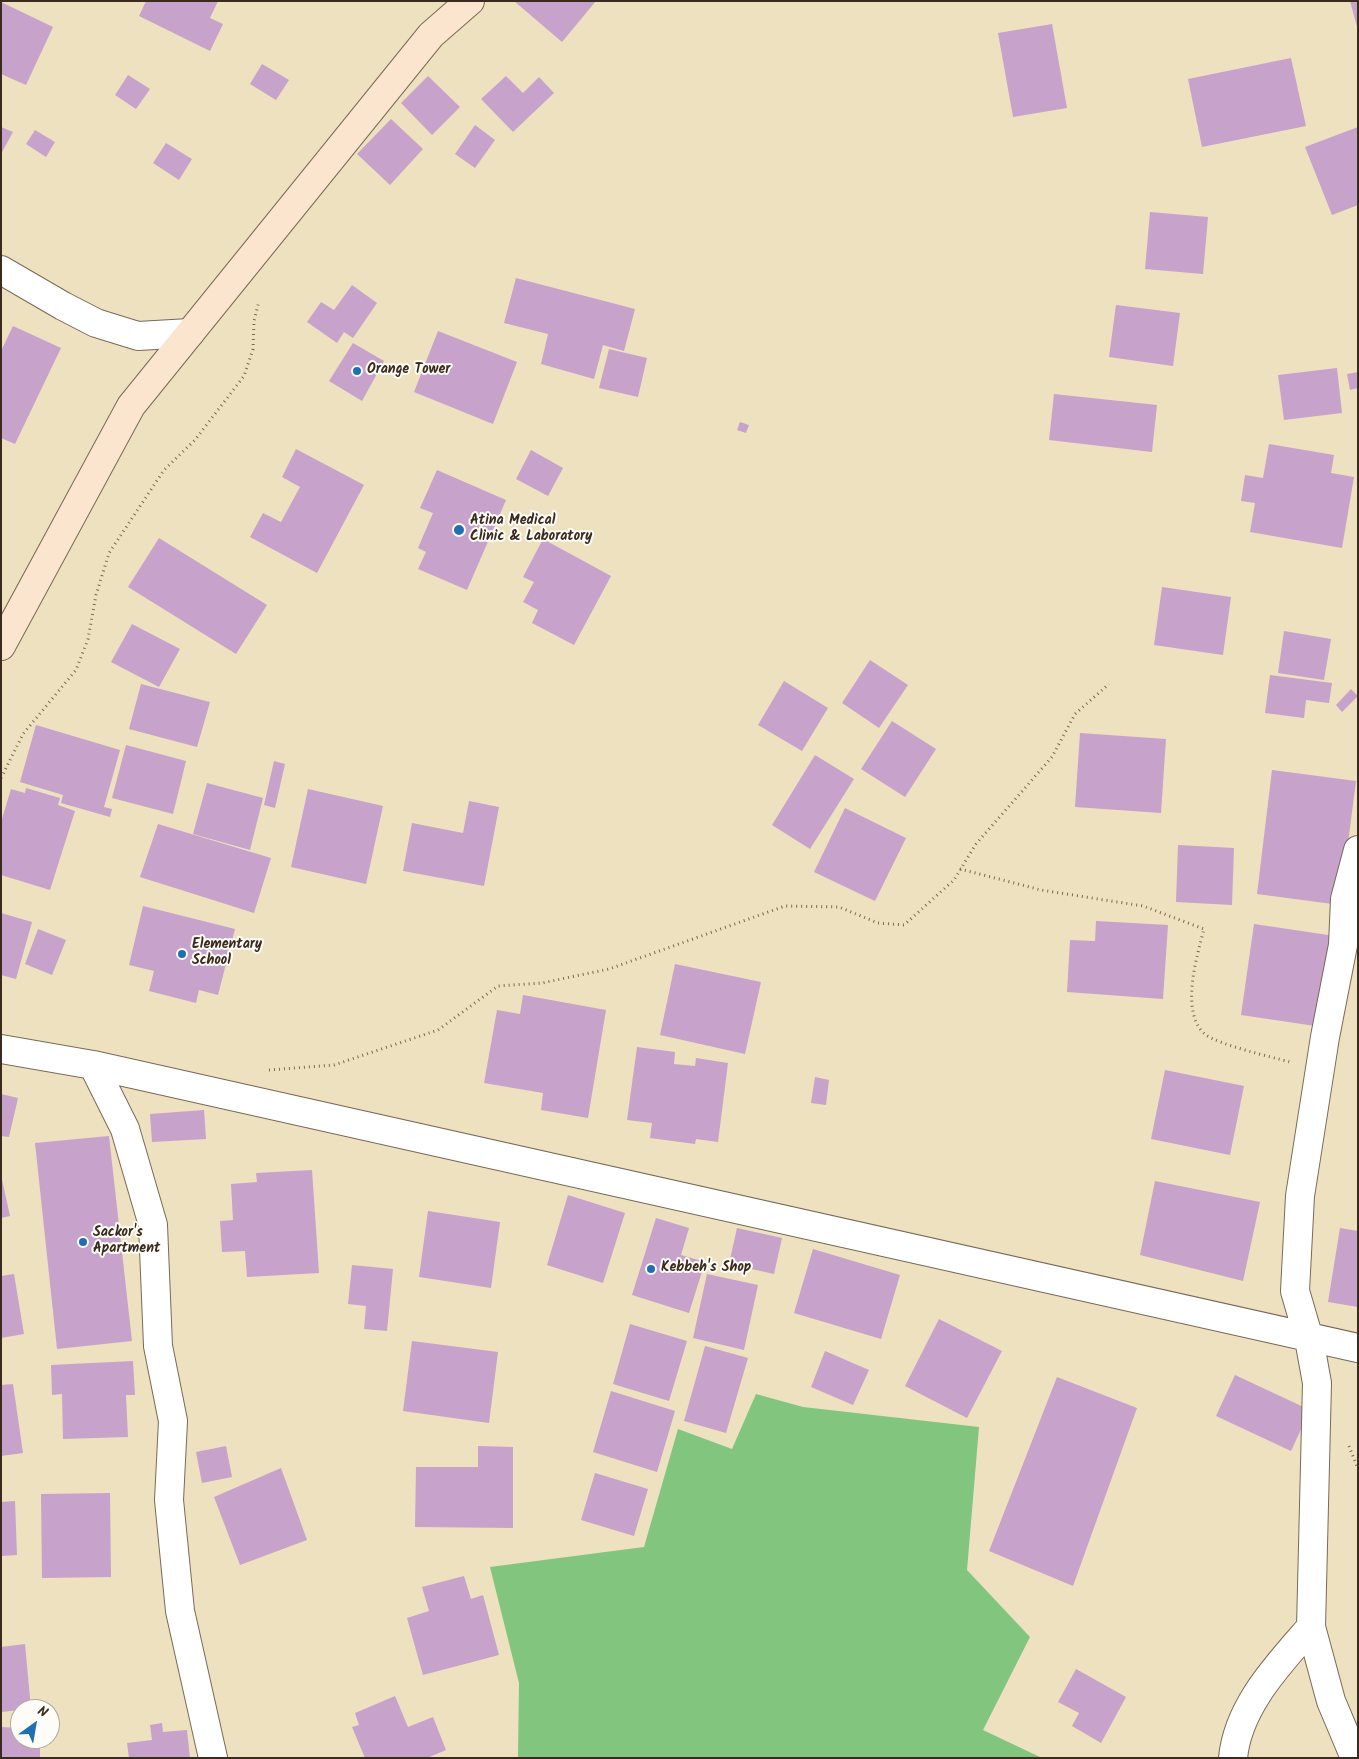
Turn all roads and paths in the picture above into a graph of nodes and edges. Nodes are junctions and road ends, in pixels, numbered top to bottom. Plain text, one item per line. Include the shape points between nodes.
1 (470, 1) edge
2 (1, 270) edge
3 (260, 293) dead end
4 (190, 333) junction
5 (1, 646) edge
6 (1109, 684) dead end
7 (1, 778) edge
8 (1358, 850) edge
9 (960, 869) junction
10 (1, 1049) edge
11 (93, 1066) junction
12 (1320, 1067) junction
13 (261, 1071) dead end
14 (1309, 1338) junction
15 (1358, 1348) edge
16 (1310, 1627) junction
17 (213, 1758) edge
18 (1233, 1758) edge
19 (1355, 1758) edge

1 - 4 main road via 431,35
2 - 4 street via 96,322 138,336
3 - 7 path via 252,349 244,376 195,440 164,470 109,553 96,595 88,639 76,670 23,734
4 - 5 main road via 131,406
6 - 9 path via 1075,714 1052,758 976,844
8 - 12 street via 1345,899 1343,945
9 - 12 path via 1041,890 1143,906 1204,929 1195,962 1192,996 1193,1016 1206,1035 1276,1058
9 - 13 path via 954,880 904,925 878,923 839,907 785,906 609,969 542,983 498,986 438,1030 334,1064
10 - 11 street
11 - 14 street
11 - 17 street via 125,1129 153,1225 158,1346 173,1421 169,1500 180,1611
12 - 14 street via 1300,1196 1295,1291
14 - 15 street
14 - 16 street via 1317,1383
16 - 18 street via 1264,1682 1235,1737
16 - 19 street via 1331,1701

